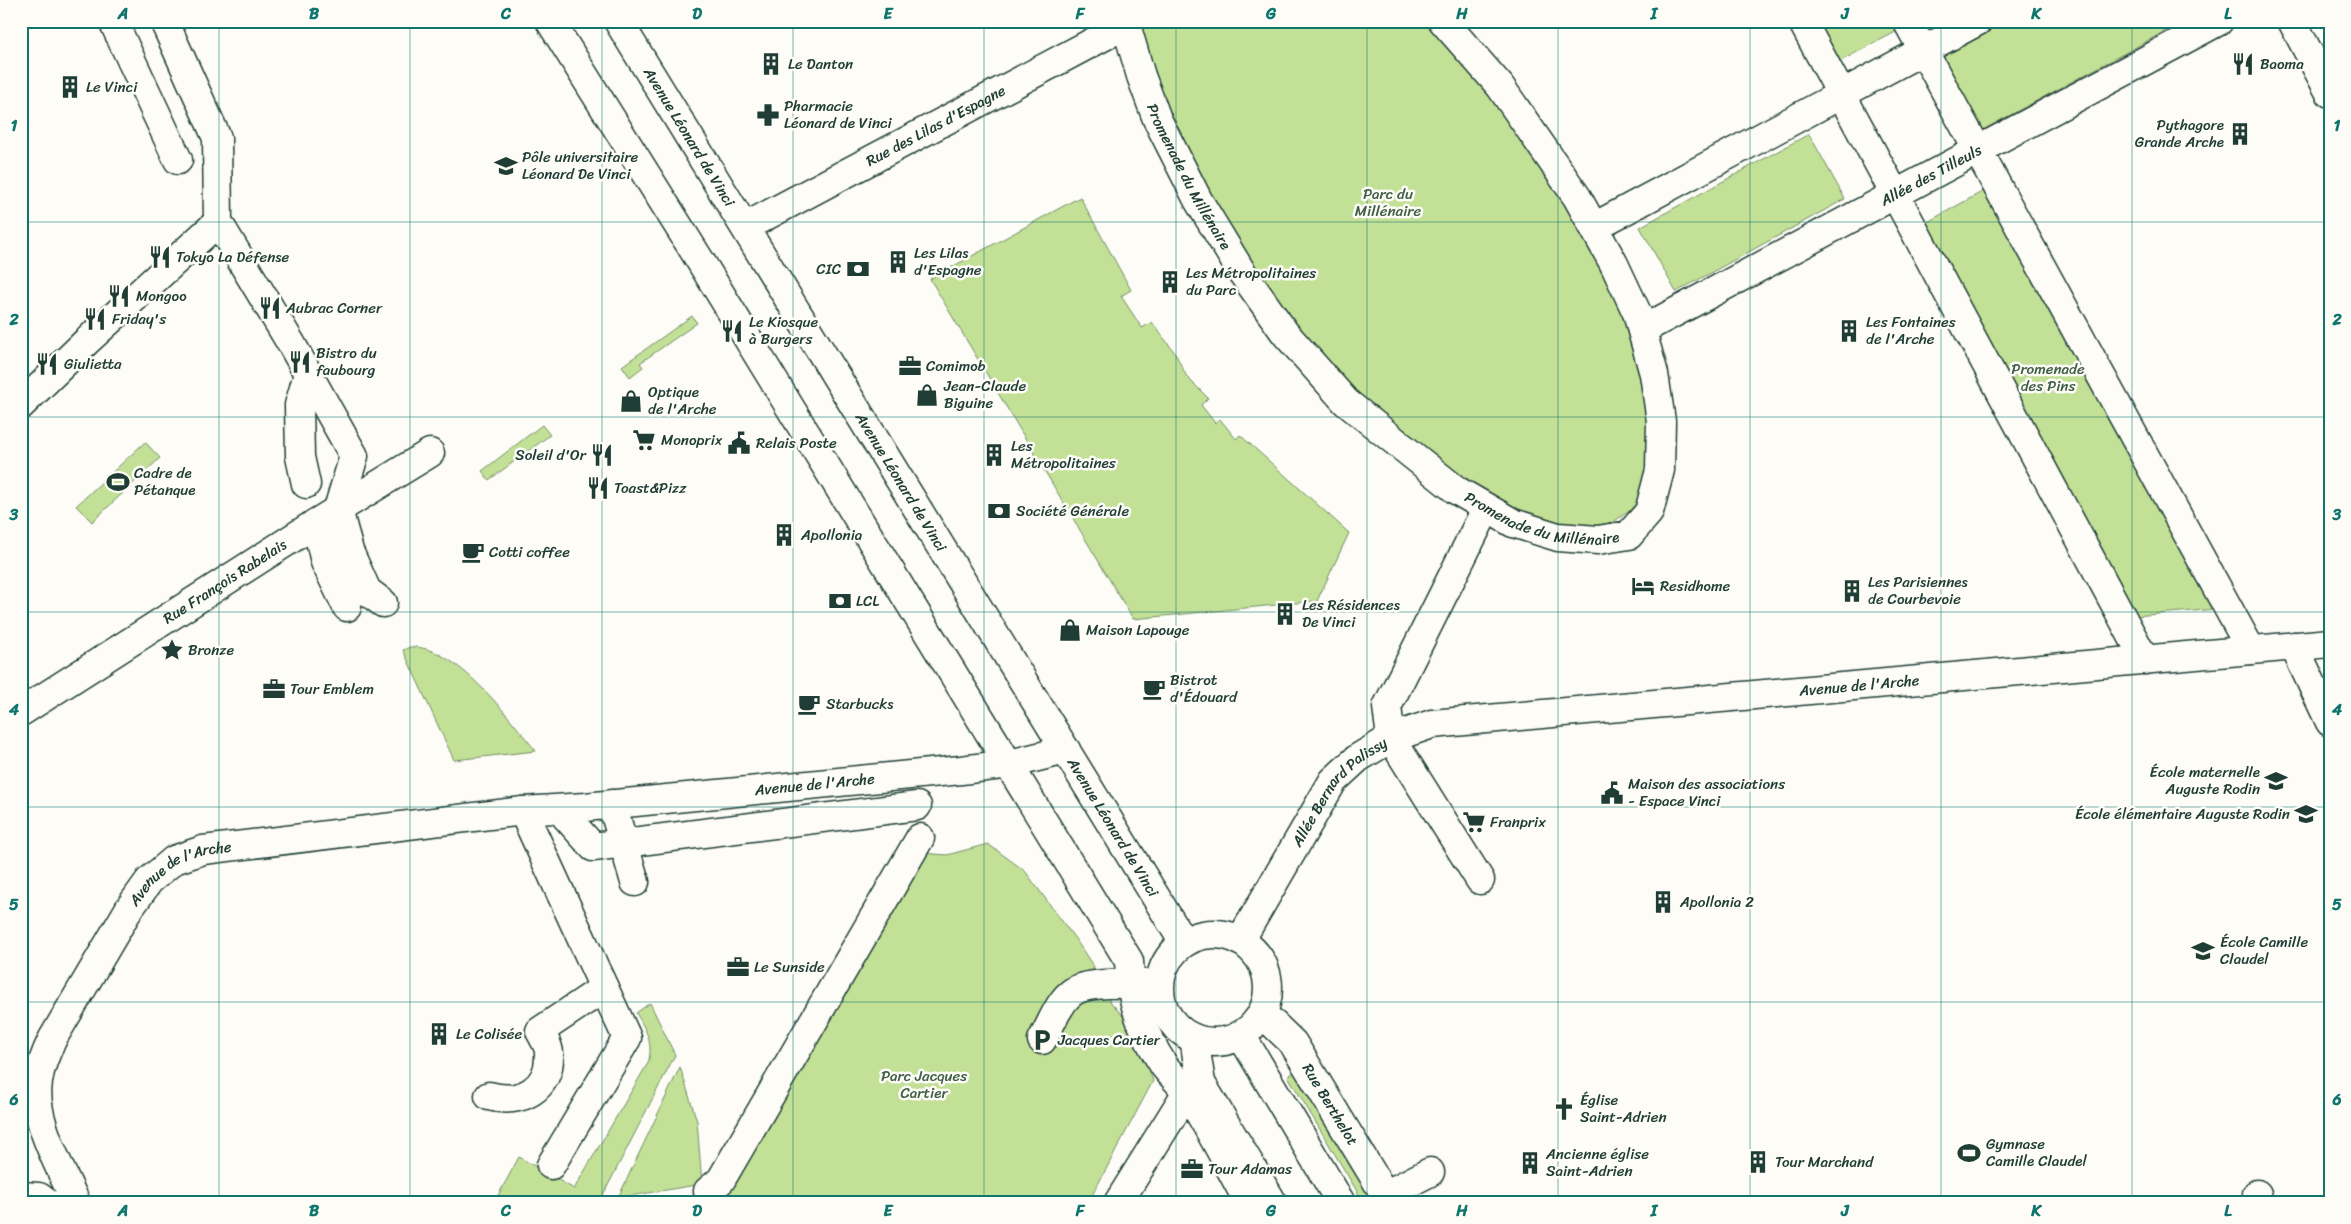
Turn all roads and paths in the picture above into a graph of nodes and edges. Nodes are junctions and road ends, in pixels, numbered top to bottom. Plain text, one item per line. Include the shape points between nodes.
1 (113, 21) edge
2 (164, 21) edge
3 (550, 21) edge
4 (618, 21) edge
5 (1443, 21) edge
6 (1802, 21) edge
7 (1907, 21) edge
8 (1978, 21) edge
9 (2219, 21) edge
10 (2292, 21) edge
11 (1120, 25) edge
12 (1923, 51) junction
13 (2330, 93) edge
14 (1841, 95) junction
15 (1977, 151) junction
16 (178, 160) dead end
17 (1895, 195) junction
18 (218, 222) junction
19 (745, 227) junction
20 (1594, 227) junction
21 (1642, 330) junction
22 (308, 374) junction
23 (21, 405) edge
24 (430, 453) dead end
25 (316, 503) junction
26 (1486, 509) junction
27 (382, 603) dead end
28 (346, 607) dead end
29 (2330, 643) edge
30 (2294, 646) junction
31 (2251, 650) junction
32 (2145, 660) junction
33 (21, 712) edge
34 (2330, 722) edge
35 (1391, 738) junction
36 (1066, 750) junction
37 (1010, 764) junction
38 (612, 804) junction
39 (917, 806) dead end
40 (560, 810) junction
41 (523, 811) junction
42 (920, 838) dead end
43 (623, 844) junction
44 (1480, 880) dead end
45 (635, 882) dead end
46 (1240, 941) junction
47 (1184, 943) junction
48 (1130, 984) junction
49 (1160, 984) junction
50 (604, 988) junction
51 (1262, 1013) junction
52 (1241, 1034) junction
53 (1194, 1038) junction
54 (1042, 1040) dead end
55 (1187, 1092) junction
56 (489, 1096) dead end
57 (551, 1165) dead end
58 (1430, 1172) dead end
59 (708, 1190) dead end
60 (21, 1196) edge
61 (1387, 1199) edge
62 (72, 1201) edge
63 (47, 1203) edge
64 (1118, 1203) edge
65 (1249, 1203) edge
66 (1273, 1203) edge
67 (1341, 1203) edge

1 - 16 street
2 - 18 street via 217,138
3 - 37 street
4 - 19 street, Avenue Léonard de Vinci
5 - 20 street, Promenade du Millénaire via 1500,86
6 - 14 street
7 - 12 street
8 - 12 street
9 - 15 street, Allée des Tilleuls
10 - 13 street
11 - 19 street, Rue des Lilas d'Espagne
11 - 26 street, Promenade du Millénaire via 1157,120 1189,183 1241,271 1285,333 1346,402 1456,490
12 - 14 street
12 - 15 street
14 - 17 street
14 - 20 street
15 - 17 street, Allée des Tilleuls
15 - 31 street via 2007,200
17 - 21 street, Allée des Tilleuls
17 - 32 street
18 - 22 street
18 - 23 street
19 - 36 street, Avenue Léonard de Vinci
20 - 21 street, Promenade du Millénaire via 1637,313
21 - 26 street, Promenade du Millénaire via 1654,374 1661,422 1660,470 1649,512 1629,535 1598,540 1558,537 1513,523
22 - 25 street via 299,405 300,457
22 - 25 street via 354,456
24 - 25 street, Rue François Rabelais
25 - 27 street via 349,551 366,591
25 - 28 street via 326,562
25 - 33 street, Rue François Rabelais
26 - 35 street, Allée Bernard Palissy via 1387,707
29 - 30 street, Avenue de l'Arche
30 - 31 street, Avenue de l'Arche
30 - 34 street
31 - 32 street, Avenue de l'Arche
32 - 35 street, Avenue de l'Arche via 1432,724
35 - 44 street
35 - 46 street, Allée Bernard Palissy via 1358,758 1333,781
36 - 37 street, Avenue de l'Arche
36 - 47 street, Avenue Léonard de Vinci
37 - 38 street, Avenue de l'Arche
37 - 48 street via 1129,961
38 - 40 street, Avenue de l'Arche
38 - 43 street
39 - 43 street
40 - 41 street, Avenue de l'Arche
40 - 43 street via 592,848
41 - 50 street
41 - 62 street, Avenue de l'Arche via 203,850 174,860 157,873 124,917 53,1038 40,1071 37,1094 40,1115
42 - 59 street via 721,1180
43 - 45 street
46 - 47 street via 1212,934
46 - 51 street via 1256,954 1266,972 1268,993
47 - 49 street via 1172,954
48 - 49 street
48 - 54 street via 1106,984 1075,990 1063,1002
48 - 55 street via 1135,1007 1149,1041
49 - 53 street via 1161,1001 1168,1017 1180,1030
50 - 56 street via 540,1031 549,1051 542,1085 529,1095 515,1099
50 - 57 street via 627,1038
51 - 52 street
51 - 61 street, Rue Berthelot via 1293,1043
52 - 53 street via 1218,1041
52 - 67 street
53 - 66 street via 1201,1083
55 - 64 street
55 - 65 street
58 - 61 street
60 - 63 street via 39,1197

